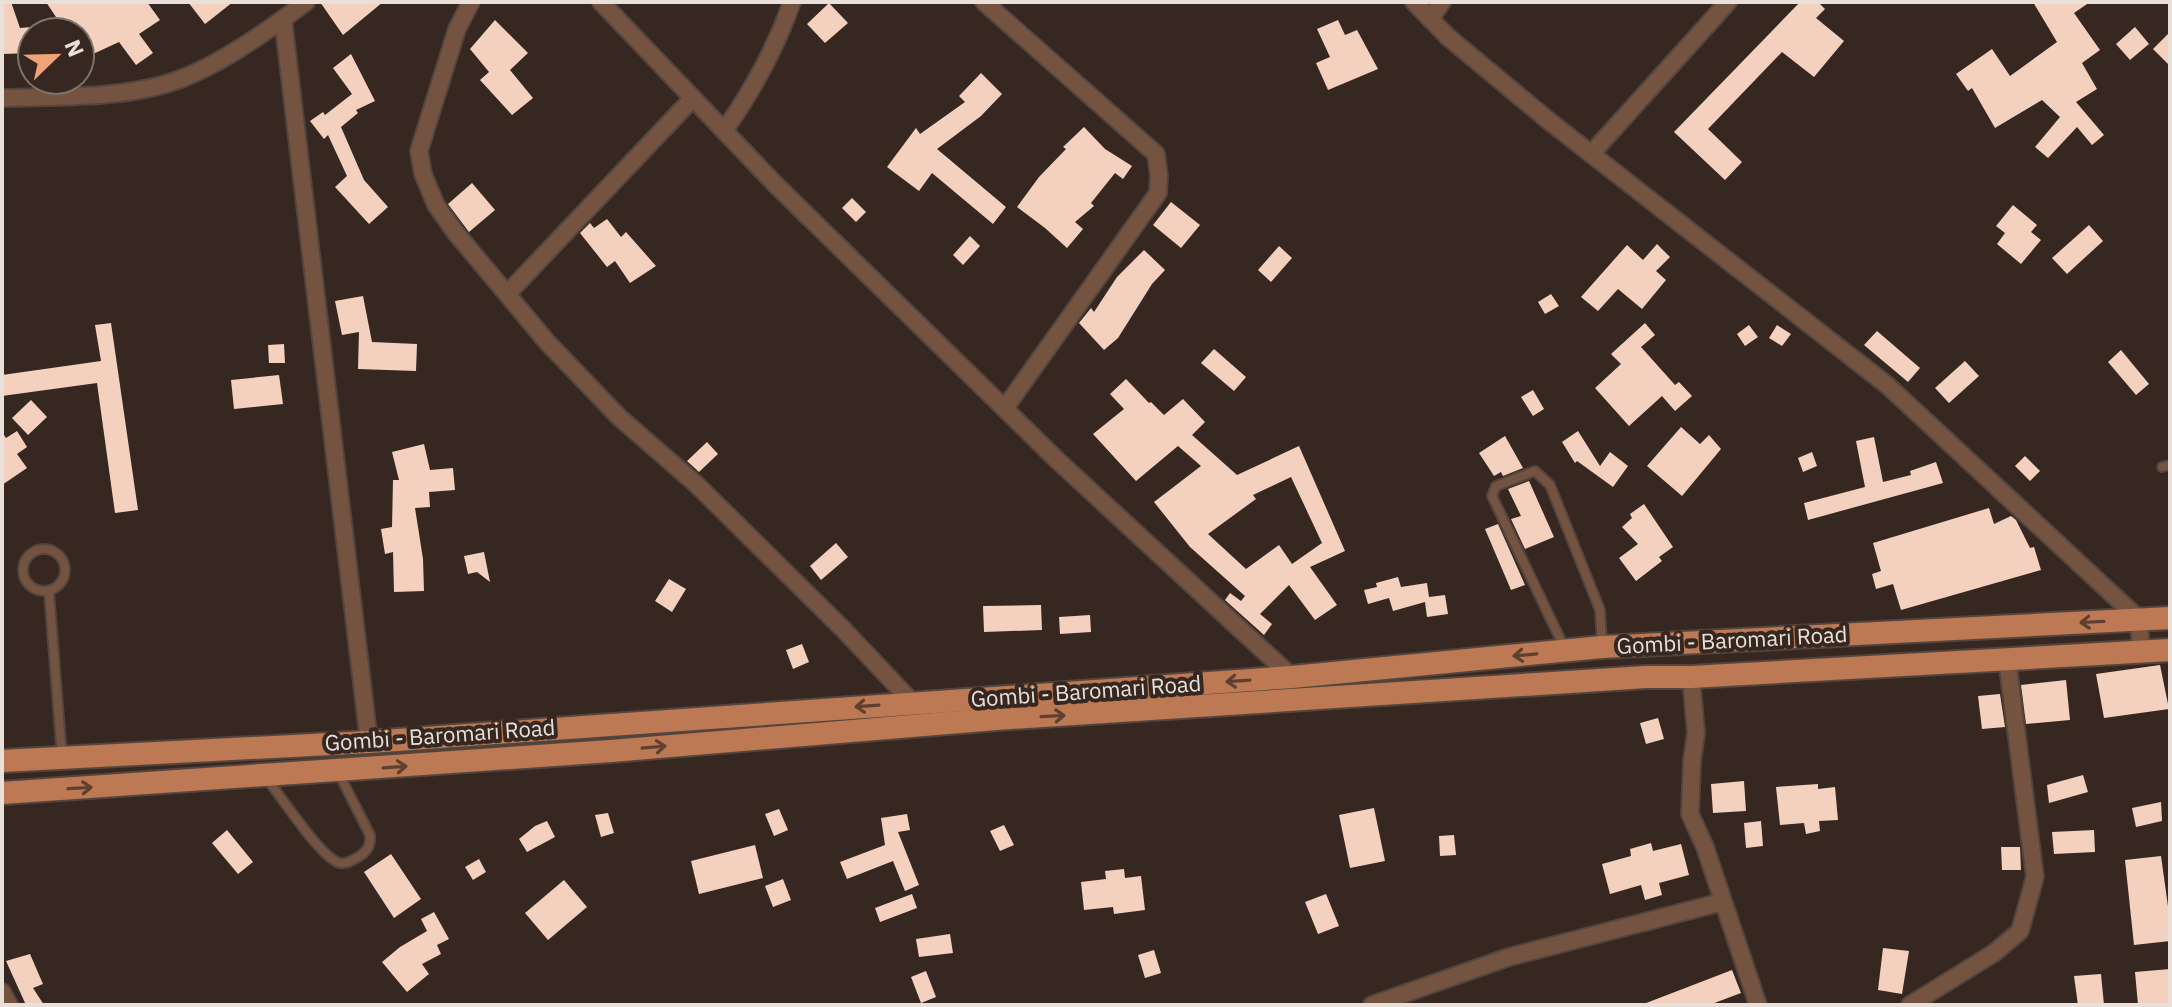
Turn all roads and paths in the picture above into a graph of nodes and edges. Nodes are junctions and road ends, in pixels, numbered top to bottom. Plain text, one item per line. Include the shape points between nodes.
1 (306, 2) edge
2 (471, 2) edge
3 (601, 2) edge
4 (792, 2) edge
5 (984, 2) edge
6 (1414, 2) edge
7 (1442, 2) edge
8 (1728, 2) edge
9 (283, 19) junction
10 (1430, 19) junction
11 (2, 98) edge
12 (692, 99) junction
13 (724, 131) junction
14 (1591, 154) junction
15 (508, 293) junction
16 (1005, 408) junction
17 (49, 592) junction
18 (2170, 618) edge
19 (2139, 619) junction
20 (1602, 647) junction
21 (2170, 650) edge
22 (1566, 652) junction
23 (2141, 652) junction
24 (2007, 659) junction
25 (1292, 677) junction
26 (1691, 677) junction
27 (913, 703) junction
28 (996, 708) junction
29 (369, 742) junction
30 (62, 758) junction
31 (2, 761) edge
32 (338, 771) junction
33 (264, 776) junction
34 (2, 793) edge
35 (1722, 902) junction
36 (2, 992) edge
37 (9, 1005) edge
38 (1372, 1005) edge
39 (1758, 1005) edge
40 (1910, 1005) edge

1 - 9 street
2 - 15 street via 457,29 419,151 436,205
3 - 12 street
4 - 13 street via 754,89
5 - 16 street via 1156,154 1159,176 1158,193
6 - 10 street
7 - 10 street
8 - 14 street
9 - 11 street via 223,57 166,84 106,94
9 - 29 street
10 - 14 street
12 - 13 street
12 - 15 street
13 - 16 street
14 - 19 street via 1887,385
15 - 27 street via 619,417 697,485
16 - 25 street
17 - 17 lane via 62,584 66,569 60,555 47,548 32,551 23,564 23,579 34,590
17 - 30 lane
18 - 19 main road, Gombi - Baromari Road
19 -> 20 main road, Gombi - Baromari Road
19 - 23 street
20 - 22 main road, Gombi - Baromari Road
20 - 22 lane via 1600,610 1550,485 1535,471 1496,486 1492,496
21 - 23 main road, Gombi - Baromari Road
22 -> 25 main road, Gombi - Baromari Road
23 - 24 main road, Gombi - Baromari Road
24 - 26 main road, Gombi - Baromari Road
24 - 40 street via 2035,877 2020,931
25 -> 28 main road, Gombi - Baromari Road
28 -> 26 main road, Gombi - Baromari Road
26 - 35 street via 1696,733 1690,814
27 - 28 main road, Gombi - Baromari Road
27 -> 29 main road, Gombi - Baromari Road
32 -> 28 main road, Gombi - Baromari Road
29 - 30 main road, Gombi - Baromari Road
30 - 31 main road, Gombi - Baromari Road
32 - 33 main road, Gombi - Baromari Road
32 - 33 lane via 371,844 348,863 338,863 324,852
34 -> 33 main road, Gombi - Baromari Road
35 - 38 street via 1509,957
35 - 39 street
36 - 37 street

